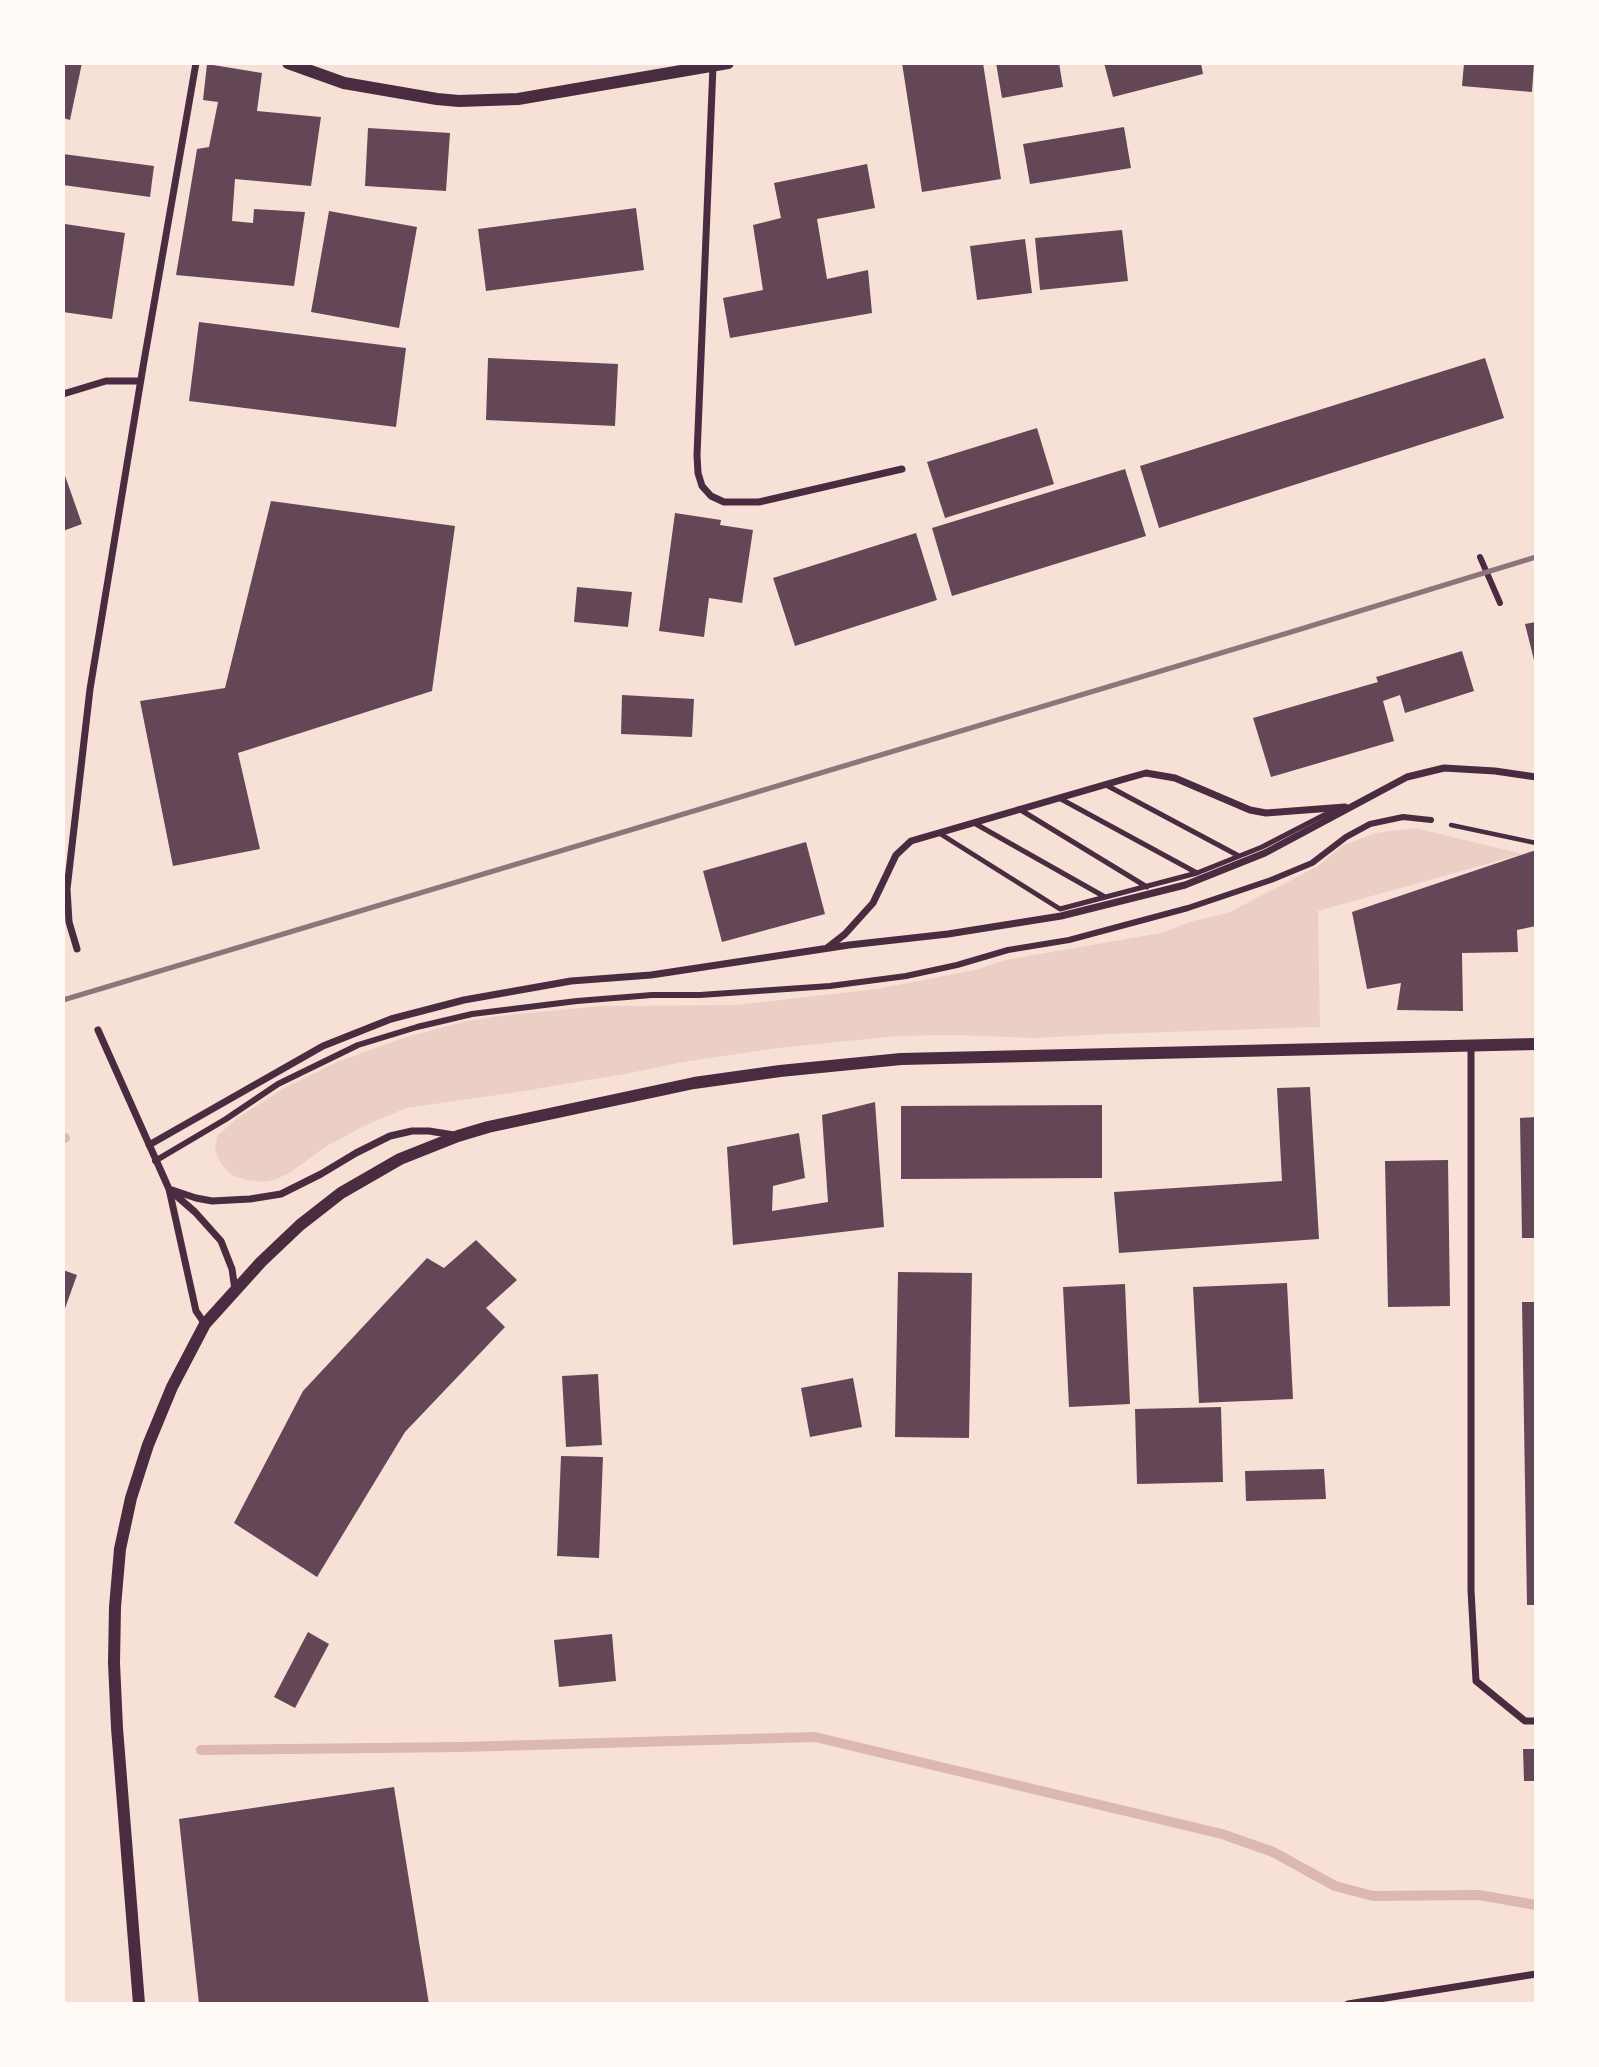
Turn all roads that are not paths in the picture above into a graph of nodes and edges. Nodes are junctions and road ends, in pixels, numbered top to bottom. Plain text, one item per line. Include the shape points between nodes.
1 (196, 63) edge
2 (288, 63) edge
3 (729, 63) edge
4 (713, 66) junction
5 (140, 381) junction
6 (63, 394) edge
7 (902, 469) dead end
8 (1480, 557) dead end
9 (1500, 603) dead end
10 (1536, 777) edge
11 (1105, 784) junction
12 (1059, 798) junction
13 (1350, 807) junction
14 (1019, 810) junction
15 (1431, 820) road end
16 (974, 822) junction
17 (939, 833) junction
18 (1239, 856) junction
19 (1197, 873) junction
20 (1147, 887) junction
21 (1105, 897) junction
22 (827, 948) junction
23 (77, 949) dead end
24 (98, 1030) dead end
25 (1536, 1044) edge
26 (1471, 1046) junction
27 (458, 1136) junction
28 (149, 1145) junction
29 (155, 1161) junction
30 (169, 1189) junction
31 (235, 1290) junction
32 (205, 1324) junction
33 (1536, 1721) edge
34 (1536, 1974) edge
35 (139, 2004) edge
36 (1348, 2004) edge

1 - 5 street
2 - 4 street via 344,83 459,101 518,99
3 - 4 street
4 - 7 street via 697,456 702,486 724,502 758,502
5 - 6 street via 106,381
5 - 23 street via 90,689 73,828 67,889
8 - 9 street
10 - 13 street via 1444,768 1407,777
11 - 12 street
11 - 13 street via 1146,773 1175,778 1258,812
11 - 18 lane
12 - 14 street
12 - 19 lane
13 - 18 lane
13 - 22 street via 1265,853 1185,884 1061,916
14 - 16 street
14 - 20 lane
15 - 29 street via 1403,817 1370,824 1312,863 1188,908 906,976 830,986 577,1001 472,1014 417,1027 358,1045 278,1084
16 - 17 street
16 - 21 lane
17 - 21 lane via 1060,909
17 - 22 street via 911,841 896,855 873,903
18 - 19 lane
19 - 20 lane
20 - 21 lane
22 - 28 street via 651,975 571,981 464,1000 391,1019 323,1045
24 - 28 street
25 - 26 street
26 - 27 street via 901,1059 694,1083
26 - 33 street via 1471,1590 1476,1681 1525,1721
27 - 30 street via 429,1132 390,1136 281,1194 212,1201
27 - 31 street via 400,1159 341,1194 300,1225
28 - 29 street
29 - 30 street
30 - 31 street via 221,1241
30 - 32 street via 196,1311
31 - 32 street
32 - 35 street via 148,1445 120,1549 114,1676
34 - 36 street

